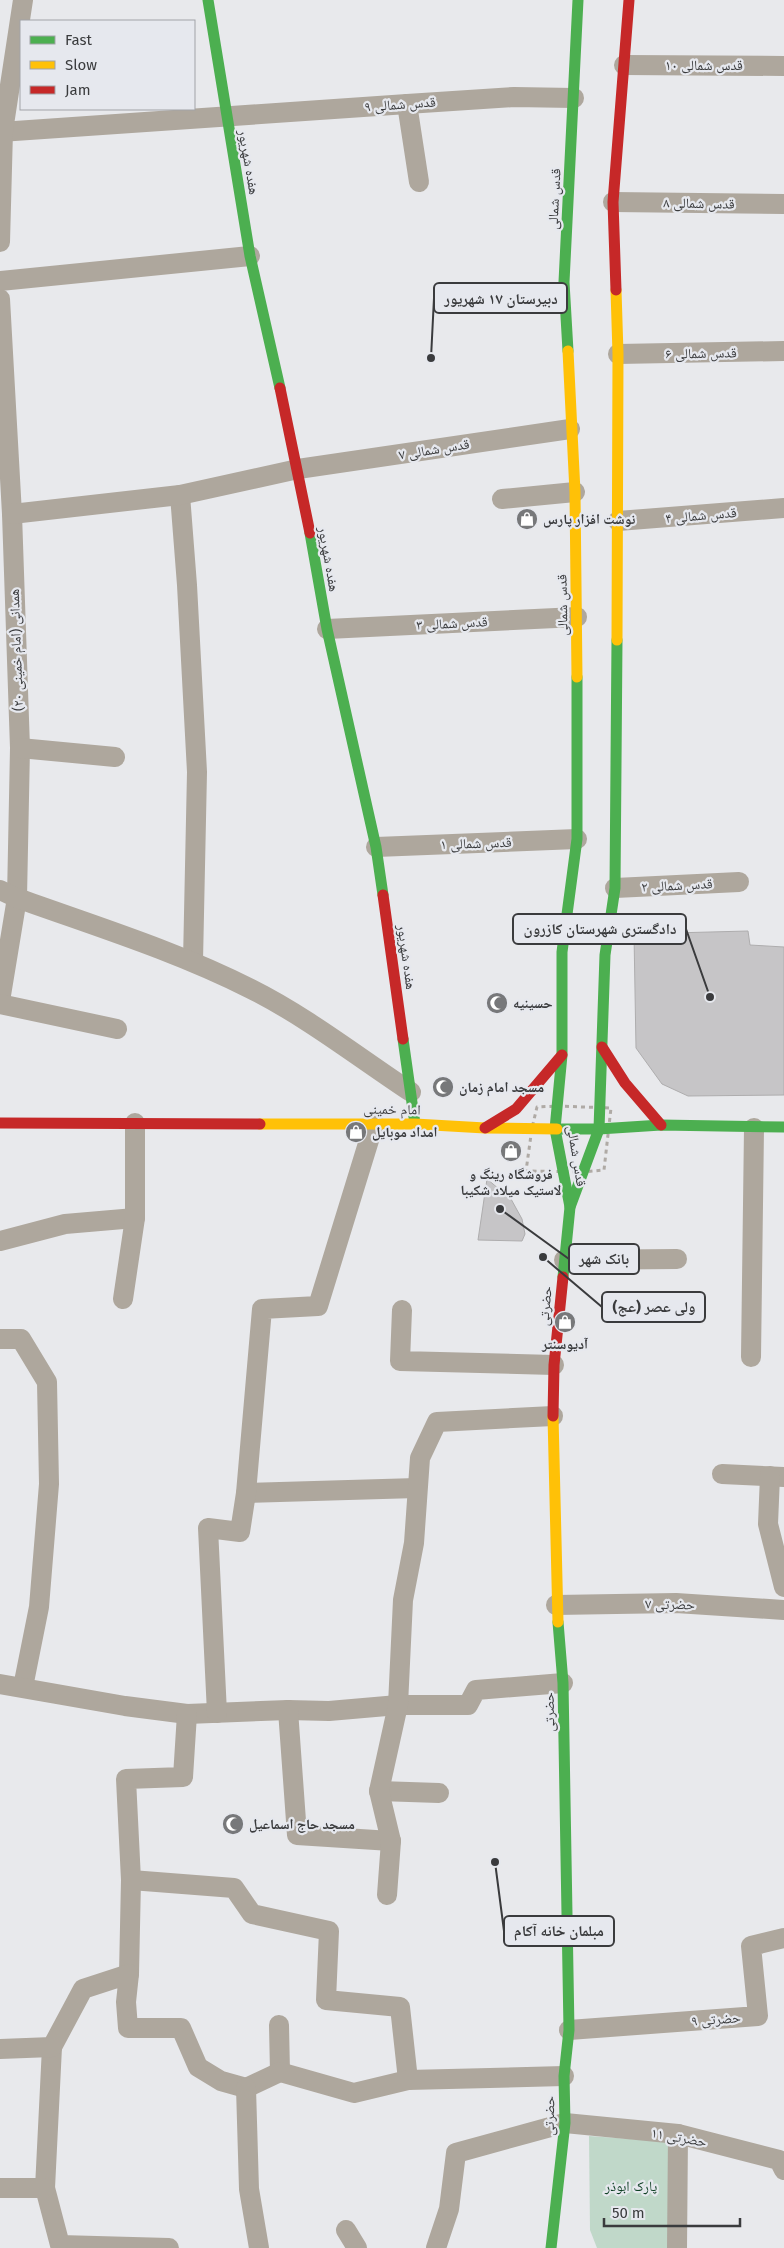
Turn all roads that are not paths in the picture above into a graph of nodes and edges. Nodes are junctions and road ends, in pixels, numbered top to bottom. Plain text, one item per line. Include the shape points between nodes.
1 (23, 0) edge
2 (208, 0) edge
3 (578, 0) edge
4 (629, 0) edge
5 (624, 65) junction
6 (784, 66) edge
7 (574, 98) junction
8 (407, 104) junction
9 (226, 117) junction
10 (2, 131) edge
11 (419, 182) dead end
12 (613, 202) junction
13 (784, 204) edge
14 (0, 242) edge
15 (250, 256) junction
16 (0, 281) edge
17 (0, 299) edge
18 (784, 351) edge
19 (618, 354) junction
20 (2, 365) edge
21 (570, 428) junction
22 (298, 469) junction
23 (575, 492) junction
24 (180, 495) junction
25 (502, 499) dead end
26 (784, 508) edge
27 (12, 514) junction
28 (618, 522) junction
29 (577, 617) junction
30 (327, 629) junction
31 (20, 748) junction
32 (115, 757) dead end
33 (577, 839) junction
34 (376, 847) junction
35 (739, 882) dead end
36 (615, 888) junction
37 (8, 894) edge
38 (193, 961) junction
39 (0, 1002) edge
40 (117, 1029) dead end
41 (602, 1047) junction
42 (562, 1055) junction
43 (411, 1092) junction
44 (0, 1123) edge
45 (135, 1123) junction
46 (374, 1124) junction
47 (415, 1124) junction
48 (661, 1125) junction
49 (784, 1127) edge
50 (485, 1128) junction
51 (754, 1128) junction
52 (555, 1129) junction
53 (599, 1129) junction
54 (570, 1207) junction
55 (135, 1218) junction
56 (0, 1241) edge
57 (677, 1259) dead end
58 (564, 1260) junction
59 (123, 1299) dead end
60 (402, 1310) dead end
61 (0, 1339) edge
62 (751, 1357) dead end
63 (554, 1365) junction
64 (553, 1416) junction
65 (722, 1474) dead end
66 (777, 1476) edge
67 (417, 1488) junction
68 (246, 1493) junction
69 (784, 1587) edge
70 (556, 1605) junction
71 (784, 1610) edge
72 (563, 1683) junction
73 (0, 1684) edge
74 (22, 1687) junction
75 (398, 1704) junction
76 (288, 1710) junction
77 (216, 1713) junction
78 (187, 1714) junction
79 (379, 1791) junction
80 (439, 1793) dead end
81 (391, 1841) junction
82 (131, 1880) junction
83 (387, 1894) dead end
84 (784, 1938) edge
85 (129, 1974) junction
86 (280, 2025) dead end
87 (569, 2030) junction
88 (52, 2047) junction
89 (0, 2049) edge
90 (280, 2072) junction
91 (564, 2076) junction
92 (408, 2080) junction
93 (246, 2088) junction
94 (565, 2123) junction
95 (678, 2134) junction
96 (782, 2161) edge
97 (0, 2188) edge
98 (45, 2188) junction
99 (556, 2216) junction
100 (346, 2230) dead end
101 (563, 2232) dead end
102 (169, 2248) edge
103 (259, 2248) edge
104 (357, 2248) edge
105 (436, 2248) edge
106 (551, 2248) edge
107 (677, 2248) edge

1 - 10 street
2 - 9 main road, هفده شهریور
3 - 7 main road, قدس شمالی
4 - 5 main road
5 - 6 street, قدس شمالی ۱۰
5 - 12 main road
7 - 8 street, قدس شمالی ۹ via 514,97
7 - 21 main road, قدس شمالی via 564,282
8 - 9 street, قدس شمالی ۹
8 - 11 street
9 - 10 street, قدس شمالی ۹
9 - 15 main road, هفده شهریور
10 - 14 street
12 - 13 street, قدس شمالی ۸
12 - 19 main road
15 - 16 street
15 - 22 main road, هفده شهریور
17 - 20 street, همدانی (امام خمینی ۲۰)
18 - 19 street, قدس شمالی ۶
19 - 28 main road
20 - 27 street, همدانی (امام خمینی ۲۰)
21 - 22 street, ۷ قدس شمالی
21 - 23 main road, قدس شمالی
22 - 24 street, ۷ قدس شمالی
22 - 30 main road, هفده شهریور
23 - 25 street
23 - 29 main road, قدس شمالی
24 - 27 street, ۷ قدس شمالی
24 - 38 street via 197,772
26 - 28 street, قدس شمالی ۴
27 - 31 street, همدانی (امام خمینی ۲۰)
28 - 36 main road
29 - 30 street, ۳ قدس شمالی
29 - 33 main road, قدس شمالی
30 - 34 main road, هفده شهریور
31 - 32 street
31 - 37 street, همدانی (امام خمینی ۲۰)
33 - 34 street, قدس شمالی ۱
33 - 42 main road, قدس شمالی via 562,952
34 - 43 main road, هفده شهریور
35 - 36 street, قدس شمالی ۲
36 - 41 main road via 605,955
37 - 38 street
37 - 39 street, همدانی (امام خمینی ۲۰)
38 - 43 street via 252,990 307,1023
39 - 40 street
41 - 48 main road via 625,1083
41 - 53 main road
42 - 50 main road via 516,1109
42 - 52 main road, قدس شمالی
43 - 47 main road, هفده شهریور
44 - 45 main road, امام خمینی
45 - 46 main road, امام خمینی
45 - 55 street
46 - 47 main road, امام خمینی
46 - 68 street via 318,1306 262,1309
47 - 50 main road, امام خمینی
48 - 51 main road, امام خمینی
48 - 53 main road, امام خمینی
49 - 51 main road, امام خمینی
50 - 52 main road, امام خمینی
51 - 62 street
52 - 53 main road, امام خمینی
52 - 54 main road, قدس شمالی
53 - 54 main road
54 - 58 main road, حضرتی
55 - 56 street via 65,1224
55 - 59 street
57 - 58 street
58 - 63 main road, حضرتی
60 - 63 street via 400,1361
61 - 74 street via 21,1339 47,1382 48,1484 39,1607
63 - 64 main road, حضرتی
64 - 67 street via 437,1422 420,1458
64 - 70 main road, حضرتی
65 - 66 street
66 - 69 street via 768,1524
67 - 68 street
67 - 75 street via 414,1542 402,1600
68 - 77 street via 240,1532 208,1528
70 - 71 street, حضرتی ۷ via 676,1603
70 - 72 main road, حضرتی
72 - 75 street via 476,1690 468,1705
72 - 87 main road, حضرتی
73 - 74 street
74 - 78 street
75 - 76 street via 329,1711
75 - 79 street
76 - 77 street
76 - 81 street via 297,1835
77 - 78 street
78 - 82 street via 183,1777 126,1779
79 - 80 street
79 - 81 street
81 - 83 street
82 - 85 street
82 - 92 street via 234,1888 252,1914 329,1931 326,2000 400,2007
84 - 87 street, حضرتی ۹ via 751,1946 758,2016
85 - 88 street via 83,1989
85 - 93 street via 128,2028 181,2028 198,2068 221,2081
86 - 90 street
87 - 91 main road, حضرتی
88 - 89 street
88 - 98 street
90 - 92 street via 354,2093
90 - 93 street
91 - 92 street
91 - 94 main road, حضرتی
93 - 103 street via 249,2189
94 - 95 street, حضرتی ۱۱
94 - 99 main road, حضرتی
94 - 105 street via 456,2153 449,2208
95 - 96 street, حضرتی ۱۱
95 - 107 street
97 - 98 street
98 - 102 street via 60,2245
99 - 101 main road, حضرتی
99 - 106 main road, حضرتی
100 - 104 street

